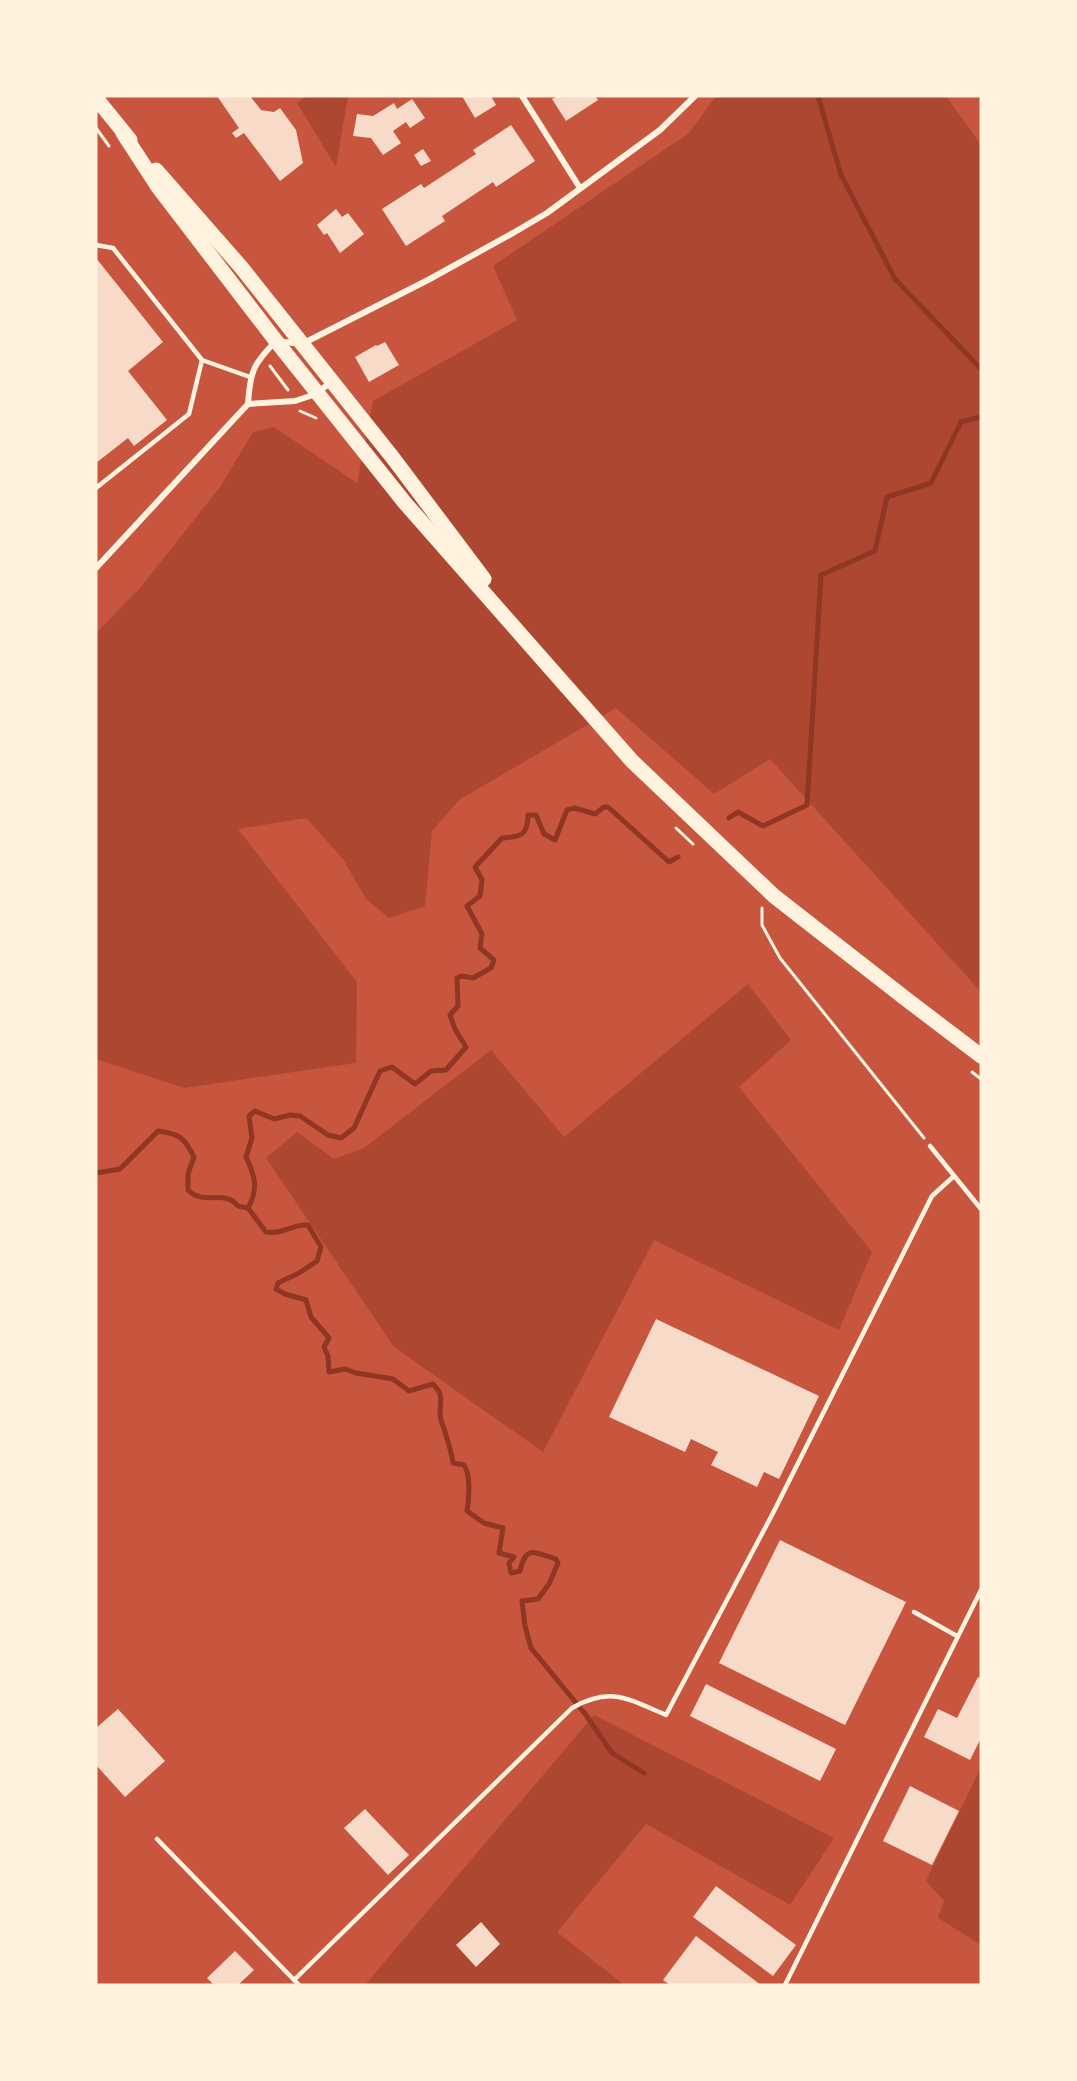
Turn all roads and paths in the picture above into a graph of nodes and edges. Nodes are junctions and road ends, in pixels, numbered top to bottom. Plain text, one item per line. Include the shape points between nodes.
1 (522, 96) edge
2 (695, 96) edge
3 (96, 99) edge
4 (123, 133) junction
5 (580, 188) junction
6 (96, 244) edge
7 (276, 341) junction
8 (302, 344) junction
9 (202, 360) junction
10 (250, 376) junction
11 (332, 382) junction
12 (317, 392) junction
13 (248, 404) junction
14 (96, 488) edge
15 (96, 568) edge
16 (553, 670) junction
17 (762, 907) dead end
18 (981, 1056) edge
19 (930, 1146) joint
20 (954, 1176) junction
21 (981, 1209) edge
22 (981, 1590) edge
23 (914, 1612) dead end
24 (957, 1636) junction
25 (157, 1839) dead end
26 (294, 1980) junction
27 (299, 1985) edge
28 (785, 1985) edge

1 - 5 street
2 - 5 street via 660,130
3 - 4 main road
4 - 7 main road via 158,187
4 - 8 main road via 241,267
5 - 8 street via 513,234
6 - 9 lane via 113,248
7 - 8 street
7 - 10 street
7 - 12 main road
8 - 11 main road
9 - 10 lane
9 - 14 lane via 189,414
10 - 13 street
11 - 12 street
11 - 16 main road
12 - 13 street via 295,401
12 - 16 main road via 405,503
13 - 15 street
16 - 18 main road via 632,761 774,896
17 - 19 path via 762,925 780,958
19 - 20 lane
20 - 21 lane
20 - 26 lane via 932,1196 666,1716 612,1696 590,1698 572,1708
22 - 24 lane
23 - 24 lane
24 - 28 lane
25 - 26 lane
26 - 27 lane

